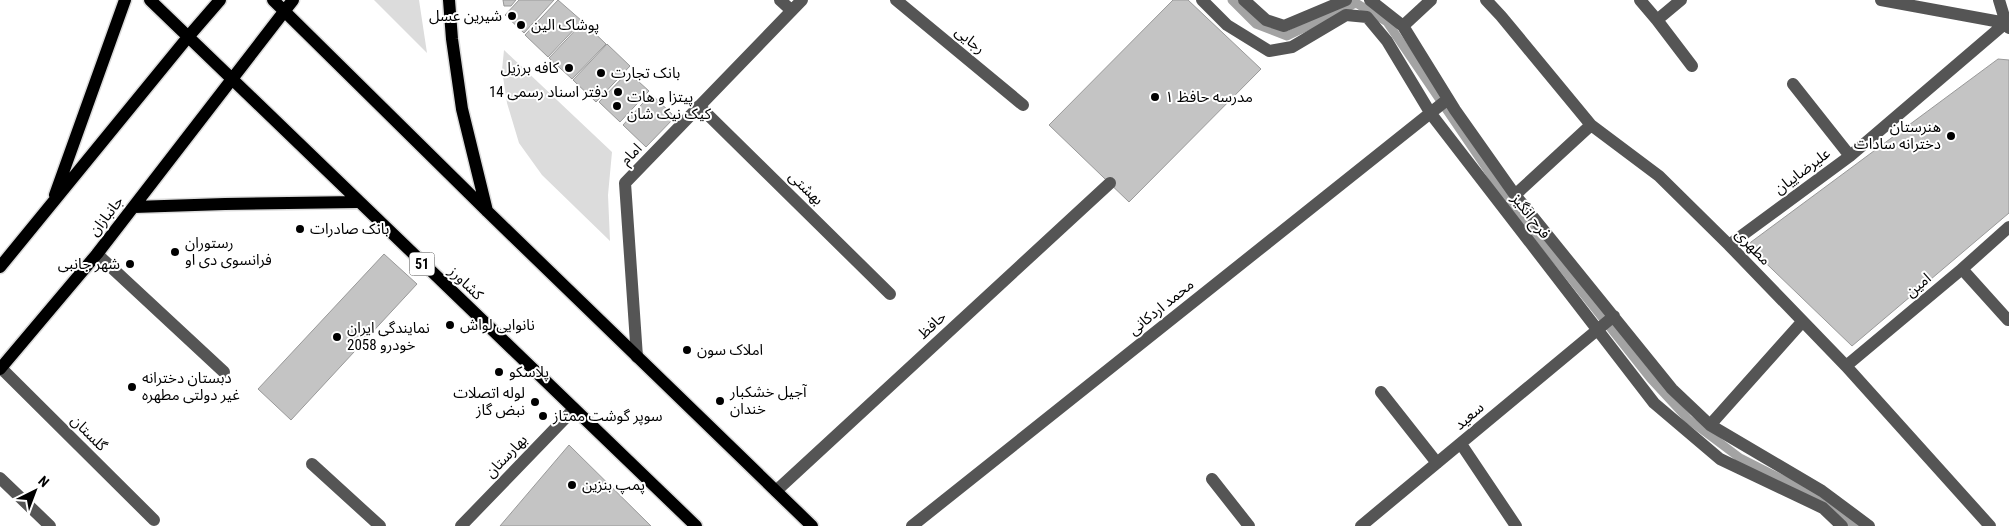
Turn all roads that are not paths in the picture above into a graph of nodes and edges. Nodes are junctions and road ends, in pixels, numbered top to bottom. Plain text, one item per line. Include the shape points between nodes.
1 (125, 0) edge
2 (150, 0) edge
3 (220, 0) edge
4 (273, 0) edge
5 (293, 0) edge
6 (449, 0) edge
7 (780, 0) edge
8 (802, 0) edge
9 (896, 0) edge
10 (1202, 0) edge
11 (1244, 0) edge
12 (1346, 0) edge
13 (1370, 0) edge
14 (1431, 0) edge
15 (1486, 0) edge
16 (1640, 0) edge
17 (1681, 0) edge
18 (1881, 0) edge
19 (1999, 0) edge
20 (792, 10) junction
21 (284, 12) junction
22 (1658, 20) junction
23 (2008, 24) edge
24 (1403, 26) junction
25 (188, 36) junction
26 (1692, 66) dead end
27 (231, 79) junction
28 (1793, 84) dead end
29 (1447, 100) junction
30 (1023, 105) dead end
31 (699, 106) junction
32 (1431, 114) junction
33 (1591, 126) junction
34 (1850, 156) junction
35 (1110, 183) dead end
36 (1515, 195) junction
37 (357, 202) junction
38 (51, 205) junction
39 (134, 207) junction
40 (487, 211) junction
41 (2009, 227) edge
42 (1729, 245) junction
43 (97, 254) junction
44 (0, 267) edge
45 (1962, 270) junction
46 (890, 294) dead end
47 (1613, 317) junction
48 (2008, 320) dead end
49 (1802, 322) junction
50 (1598, 329) junction
51 (637, 357) junction
52 (1846, 366) junction
53 (1, 368) edge
54 (224, 372) dead end
55 (1381, 392) dead end
56 (574, 409) junction
57 (1710, 425) junction
58 (1461, 444) junction
59 (1437, 463) junction
60 (312, 464) dead end
61 (0, 478) edge
62 (1212, 479) dead end
63 (776, 491) junction
64 (154, 520) dead end
65 (50, 526) edge
66 (380, 526) edge
67 (461, 526) edge
68 (696, 526) edge
69 (812, 526) edge
70 (912, 526) edge
71 (1249, 526) edge
72 (1361, 526) edge
73 (1516, 526) edge
74 (1842, 526) edge
75 (1869, 526) edge
76 (1990, 526) edge

1 - 38 main road
2 - 25 main road, کشاورز / 51
3 - 25 main road
4 - 21 main road
5 - 21 main road, جانبازان
6 - 40 main road via 462,109
7 - 20 street
8 - 20 street, امام
9 - 30 street, رجایی
10 - 32 street, فرح انگیز via 1227,25 1270,52 1292,46 1346,15 1367,17 1387,41
11 - 12 street via 1266,20 1284,26
13 - 24 street
14 - 24 street
15 - 33 street, مطهری
16 - 22 street
17 - 22 street
18 - 23 street
19 - 23 street
20 - 31 street, امام
21 - 27 main road, جانبازان
21 - 40 main road
22 - 26 street
23 - 34 street, علیرضاییان
24 - 29 street
25 - 27 main road, کشاورز / 51
25 - 38 main road
27 - 37 main road, کشاورز / 51
27 - 39 main road, جانبازان
28 - 34 street
29 - 32 street, محمد اردکانی
29 - 36 street
31 - 46 street, بهشتی
31 - 51 street, امام via 625,183
32 - 50 street, فرح انگیز
32 - 70 street, محمد اردکانی
33 - 36 street
33 - 42 street, مطهری via 1659,176
34 - 42 street, علیرضاییان
35 - 63 street, حافظ
36 - 47 street
37 - 39 main road
37 - 56 main road, کشاورز / 51
38 - 44 main road
39 - 43 main road, جانبازان
40 - 51 main road
41 - 45 street, امین
42 - 49 street, مطهری
43 - 53 main road, جانبازان
43 - 54 street
45 - 48 street
45 - 52 street, امین
47 - 50 street, سعید
47 - 57 street via 1672,389
49 - 52 street, مطهری
49 - 57 street
50 - 58 street, سعید
50 - 74 street, فرح انگیز via 1654,402 1720,460 1823,508
51 - 63 main road
52 - 76 street, مطهری
53 - 64 street, گلستان
55 - 59 street
56 - 67 street, بهارستان
56 - 68 main road, کشاورز / 51
57 - 75 street via 1822,491
58 - 59 street, سعید
58 - 73 street
59 - 72 street, سعید
60 - 66 street
61 - 65 street
62 - 71 street
63 - 69 main road

